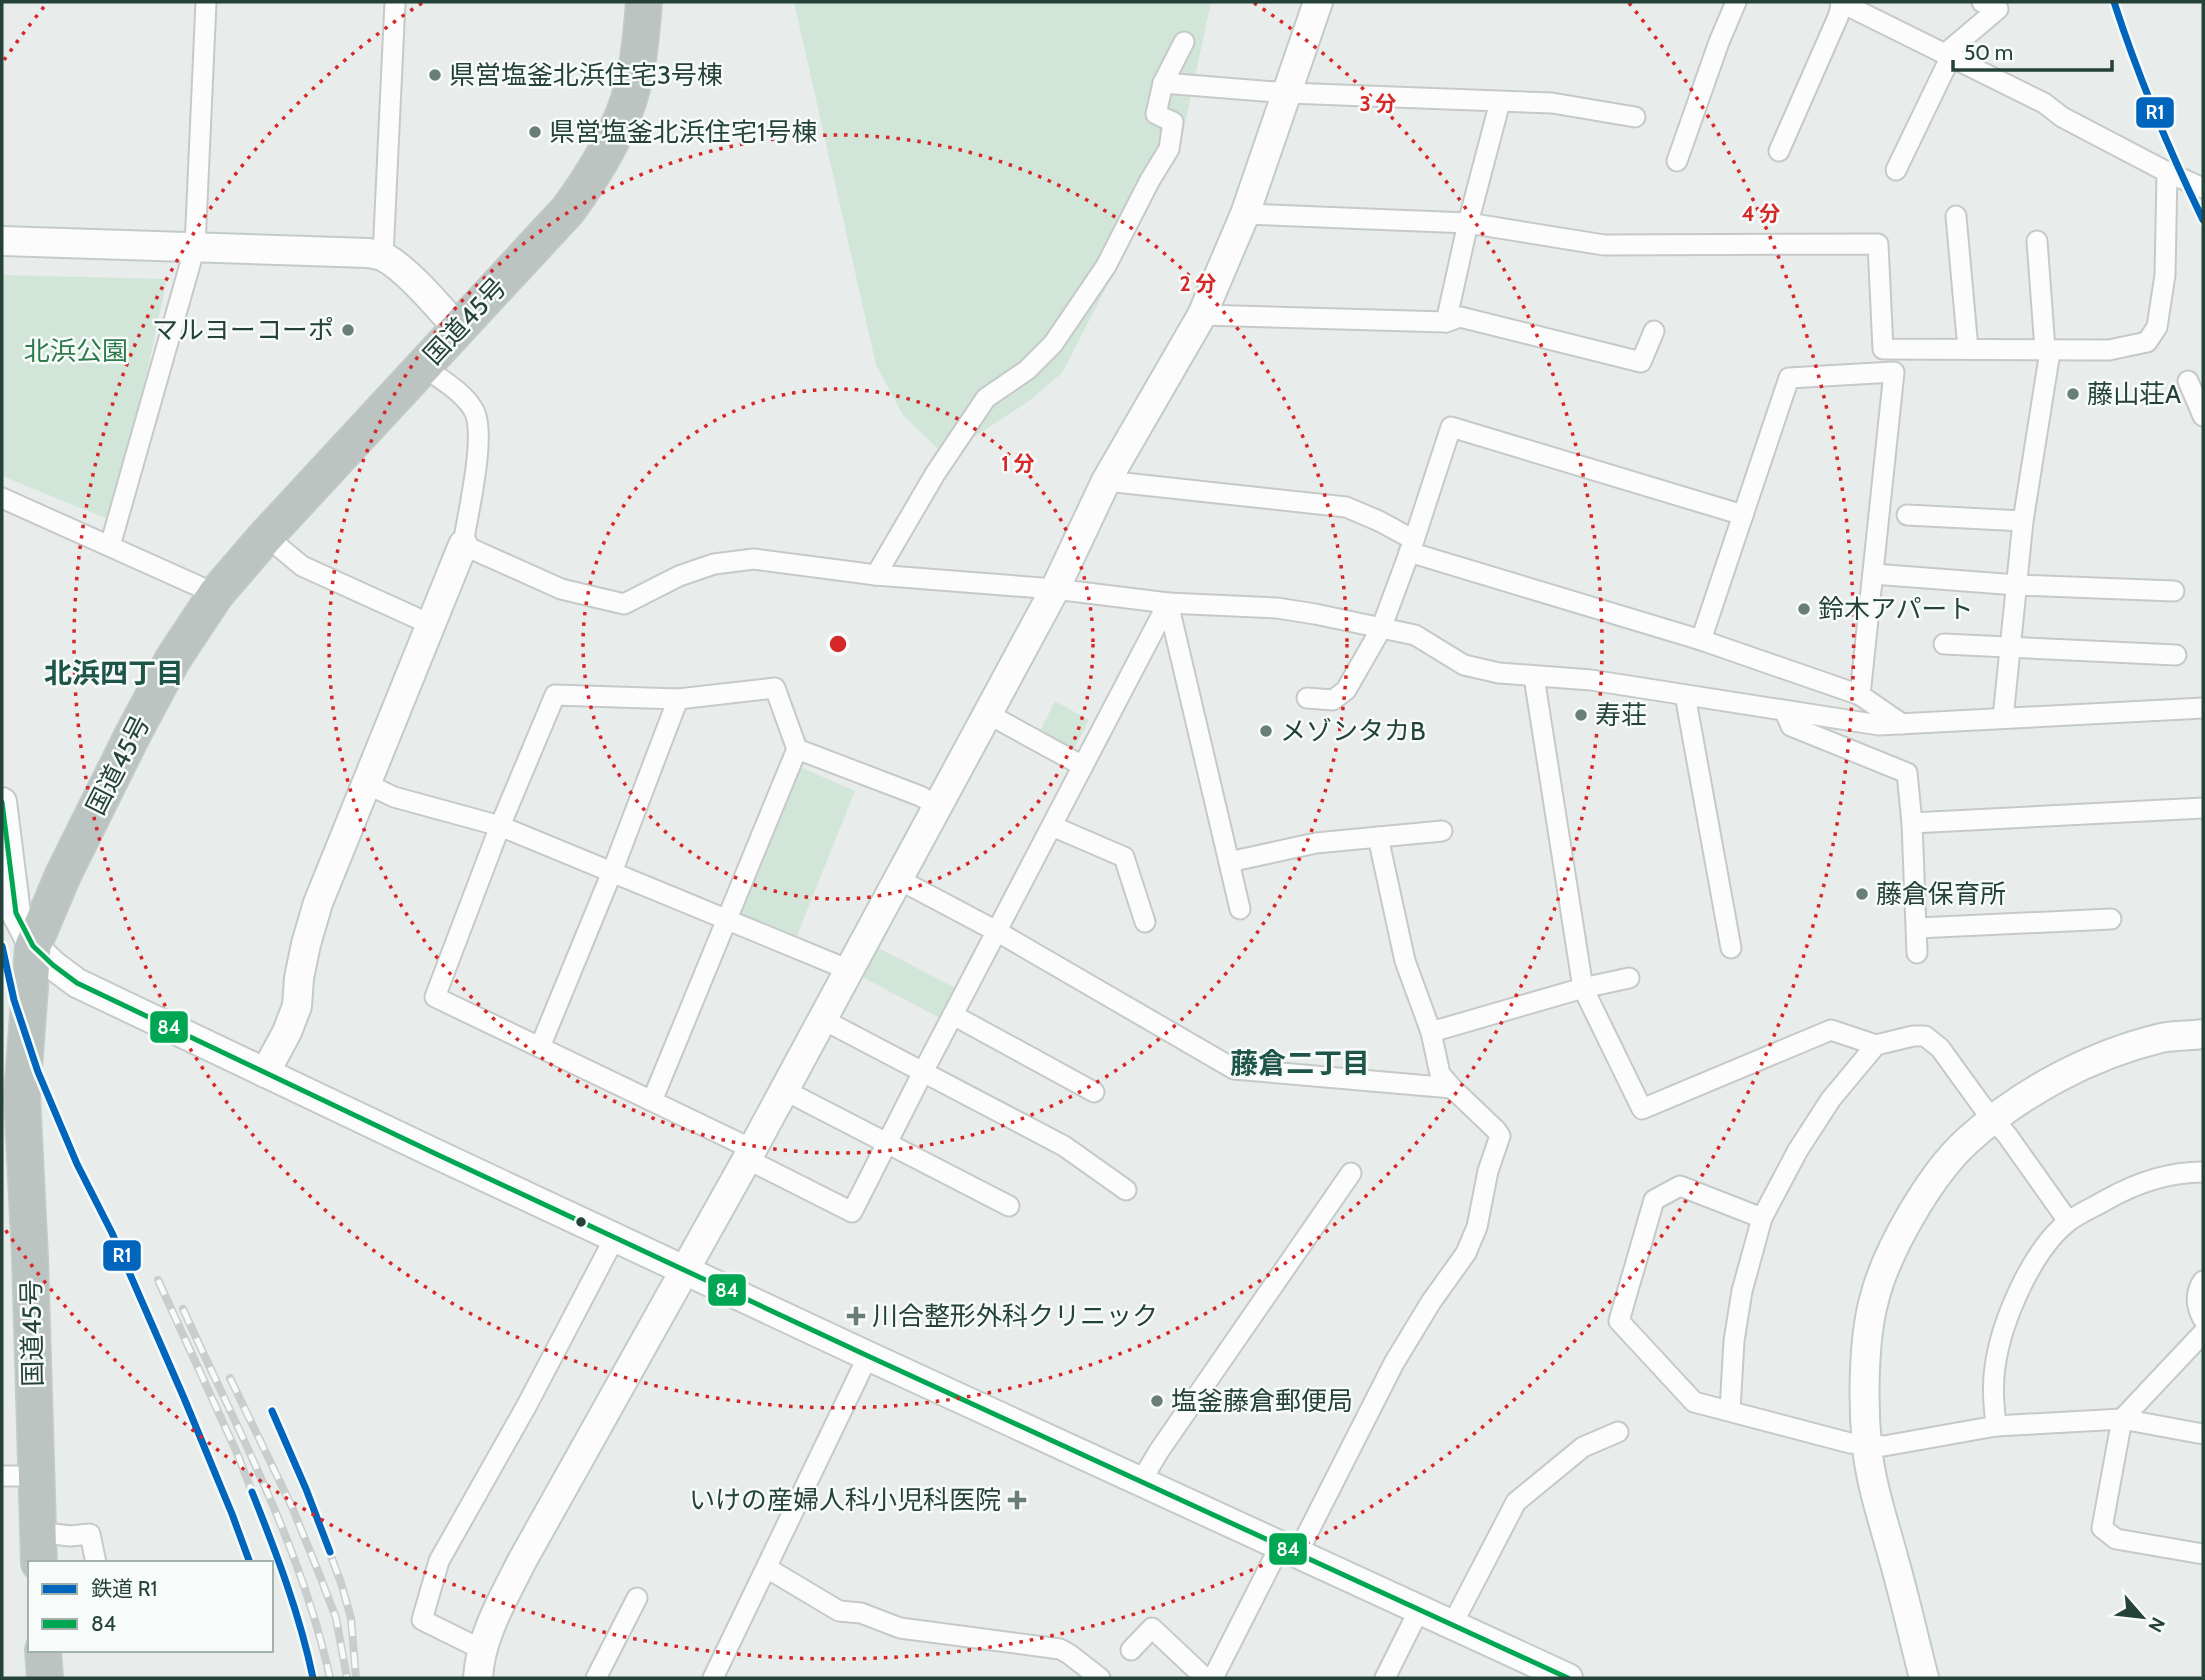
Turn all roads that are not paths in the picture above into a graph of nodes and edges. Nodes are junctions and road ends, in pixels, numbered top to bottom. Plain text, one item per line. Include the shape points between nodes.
1 (206, 2) edge
2 (395, 2) edge
3 (644, 2) edge
4 (1318, 2) edge
5 (1736, 2) edge
6 (1841, 2) edge
7 (1982, 2) edge
8 (1184, 42) dead end
9 (1948, 54) junction
10 (1163, 83) junction
11 (1288, 93) junction
12 (1500, 102) junction
13 (1635, 117) dead end
14 (1779, 151) dead end
15 (1677, 161) dead end
16 (1896, 170) dead end
17 (2167, 172) junction
18 (2203, 188) edge
19 (1245, 214) junction
20 (1956, 216) dead end
21 (1468, 223) junction
22 (2, 241) edge
23 (2037, 241) dead end
24 (195, 247) junction
25 (383, 256) junction
26 (1202, 315) junction
27 (1446, 322) junction
28 (458, 329) junction
29 (1654, 331) dead end
30 (1968, 349) junction
31 (2045, 349) junction
32 (423, 366) junction
33 (2188, 382) dead end
34 (2203, 416) edge
35 (1106, 481) junction
36 (2, 498) edge
37 (1744, 515) junction
38 (1908, 515) dead end
39 (2023, 521) junction
40 (265, 536) junction
41 (463, 545) junction
42 (110, 546) junction
43 (1411, 546) junction
44 (1873, 574) junction
45 (876, 575) junction
46 (2017, 585) junction
47 (1055, 589) junction
48 (2174, 591) dead end
49 (216, 594) junction
50 (1168, 603) junction
51 (432, 625) junction
52 (1381, 629) junction
53 (1701, 640) junction
54 (1944, 644) dead end
55 (2010, 648) junction
56 (2176, 655) dead end
57 (1534, 677) junction
58 (1685, 695) junction
59 (1860, 695) junction
60 (1307, 698) dead end
61 (678, 699) junction
62 (2203, 708) edge
63 (1786, 712) junction
64 (988, 714) junction
65 (2003, 718) junction
66 (1902, 724) junction
67 (797, 749) junction
68 (1083, 766) junction
69 (368, 784) junction
70 (2, 802) edge
71 (938, 806) junction
72 (2203, 808) edge
73 (1912, 823) junction
74 (500, 826) junction
75 (1052, 826) junction
76 (1441, 831) dead end
77 (1378, 837) junction
78 (1229, 862) junction
79 (611, 872) junction
80 (898, 879) junction
81 (1240, 909) dead end
82 (726, 919) junction
83 (2110, 919) dead end
84 (1145, 922) dead end
85 (1917, 928) junction
86 (998, 932) junction
87 (33, 946) junction
88 (1731, 948) dead end
89 (1917, 953) dead end
90 (849, 970) junction
91 (1629, 978) dead end
92 (1583, 989) junction
93 (953, 1015) junction
94 (822, 1019) junction
95 (1431, 1032) junction
96 (2203, 1034) edge
97 (1876, 1045) junction
98 (540, 1047) junction
99 (923, 1072) junction
100 (265, 1073) junction
101 (1452, 1088) junction
102 (784, 1090) junction
103 (1094, 1092) dead end
104 (652, 1101) junction
105 (1993, 1120) junction
106 (887, 1143) junction
107 (750, 1154) junction
108 (2203, 1172) edge
109 (1351, 1173) dead end
110 (1126, 1190) dead end
111 (1009, 1206) dead end
112 (1762, 1218) junction
113 (2068, 1221) junction
114 (615, 1237) junction
115 (684, 1270) junction
116 (2203, 1280) edge
117 (2203, 1320) edge
118 (2203, 1333) edge
119 (869, 1356) junction
120 (1730, 1410) junction
121 (2122, 1419) junction
122 (1996, 1426) junction
123 (1618, 1432) dead end
124 (2203, 1434) edge
125 (1867, 1446) junction
126 (19, 1476) edge
127 (1141, 1481) junction
128 (39, 1547) edge
129 (1289, 1550) junction
130 (2203, 1554) edge
131 (96, 1561) edge
132 (767, 1568) junction
133 (637, 1598) dead end
134 (1419, 1610) junction
135 (1452, 1625) junction
136 (1131, 1650) dead end
137 (43, 1652) edge
138 (484, 1670) edge
139 (45, 1678) edge
140 (596, 1678) edge
141 (713, 1678) edge
142 (1100, 1678) edge
143 (1213, 1678) edge
144 (1385, 1678) edge
145 (1568, 1678) edge
146 (1924, 1678) edge

1 - 24 street
2 - 25 street
3 - 28 highway, 国道45号 via 637,64 610,145 568,210
4 - 11 street
5 - 15 street
6 - 9 street
6 - 14 street
7 - 9 street via 1997,9
8 - 10 street
9 - 16 street
9 - 17 street
10 - 11 street
10 - 45 street via 1156,114 1173,122 1169,149 1106,266 1053,344 1027,370 986,398
11 - 12 street
11 - 19 street
12 - 13 street via 1552,103
12 - 21 street
17 - 18 street
17 - 31 street via 2165,275 2157,327 2147,342 2109,350
19 - 21 street
19 - 26 street
20 - 30 street
21 - 27 street
21 - 30 street via 1604,245 1878,244 1884,349
22 - 24 street
23 - 31 street
24 - 25 street
24 - 42 street
25 - 28 street
26 - 27 street
26 - 35 street
27 - 29 street via 1460,317 1641,362
28 - 32 highway, 国道45号
30 - 31 street
31 - 39 street via 2049,358
32 - 40 highway, 国道45号
32 - 41 street via 459,394 474,410 479,424
33 - 34 street
35 - 43 street via 1346,507 1379,521
35 - 47 street
36 - 42 street
37 - 43 street via 1451,427
37 - 44 street via 1789,378 1894,372
37 - 53 street
38 - 39 street
39 - 46 street
40 - 49 highway, 国道45号
40 - 51 street via 302,566
41 - 45 street via 561,589 624,604 679,576 714,564 754,559
41 - 51 street
42 - 49 street
43 - 52 street
43 - 53 street
44 - 46 street
44 - 59 street
45 - 47 street
46 - 48 street
46 - 55 street
47 - 50 street
47 - 64 street
49 - 87 highway, 国道45号 via 173,659 132,736
50 - 52 street via 1277,608
50 - 68 street
50 - 78 street
51 - 69 street
52 - 57 street via 1415,635 1464,665
52 - 60 street via 1346,690 1334,700
53 - 59 street
54 - 55 street
55 - 56 street
55 - 65 street
57 - 58 street via 1591,680
57 - 92 street
58 - 63 street
58 - 88 street
59 - 66 street
61 - 67 street via 775,688
61 - 74 street via 555,695
61 - 79 street
62 - 65 street
63 - 66 street
63 - 73 street via 1791,726 1907,773
64 - 68 street
64 - 71 street
65 - 66 street
67 - 71 street
67 - 82 street
68 - 75 street
69 - 74 street via 394,797
69 - 100 street via 318,904 299,978 297,1006
70 - 87 street via 16,913
71 - 80 street
72 - 73 street
73 - 85 street
74 - 79 street
74 - 98 street via 435,997
75 - 84 street via 1124,857
75 - 86 street
76 - 77 street
77 - 78 street via 1316,843
77 - 95 street via 1405,961
78 - 81 street
79 - 82 street
79 - 98 street
80 - 86 street
80 - 90 street
82 - 90 street
82 - 104 street
83 - 85 street
85 - 89 street
86 - 93 street
86 - 101 street via 1234,1069
87 - 100 street via 77,983
87 - 126 highway, 国道45号 via 22,1096 30,1258
90 - 94 street
91 - 92 street
92 - 95 street
92 - 97 street via 1642,1109 1831,1030
93 - 99 street
93 - 103 street
94 - 99 street
94 - 102 street
95 - 101 street via 1440,1074
96 - 105 street via 2162,1038 2103,1057 2059,1077
97 - 105 street via 1926,1036
97 - 112 street via 1831,1099
98 - 104 street
99 - 106 street
99 - 110 street via 1064,1146
100 - 114 street
101 - 129 street via 1500,1136 1477,1227 1466,1253 1394,1363
102 - 106 street
102 - 107 street
104 - 107 street
105 - 113 street
105 - 125 street via 1965,1143 1927,1189 1895,1243 1874,1300 1865,1364
106 - 107 street via 852,1213
106 - 111 street
107 - 115 street
108 - 113 street via 2154,1178
109 - 127 street
112 - 120 street via 1742,1292
112 - 120 street via 1680,1186 1654,1200 1619,1321 1694,1402
113 - 122 street via 2027,1274 2012,1306 1995,1367
114 - 115 street
114 - 138 street via 439,1561 422,1620
115 - 119 street
115 - 138 street via 495,1615
116 - 117 street via 2197,1297
118 - 121 street
119 - 127 street
119 - 132 street
120 - 125 street
121 - 122 street
121 - 124 street
121 - 130 street via 2102,1528 2116,1539
122 - 125 street
123 - 135 street via 1583,1447 1516,1502
125 - 146 street
126 - 128 highway, 国道45号
127 - 129 street
128 - 131 street via 70,1535 90,1534
129 - 134 street
129 - 143 street
132 - 141 street
132 - 142 street via 839,1611 861,1613 900,1628 1060,1649
133 - 140 street
134 - 135 street
134 - 144 street
135 - 145 street
136 - 143 street via 1152,1628 1204,1677
137 - 139 highway

